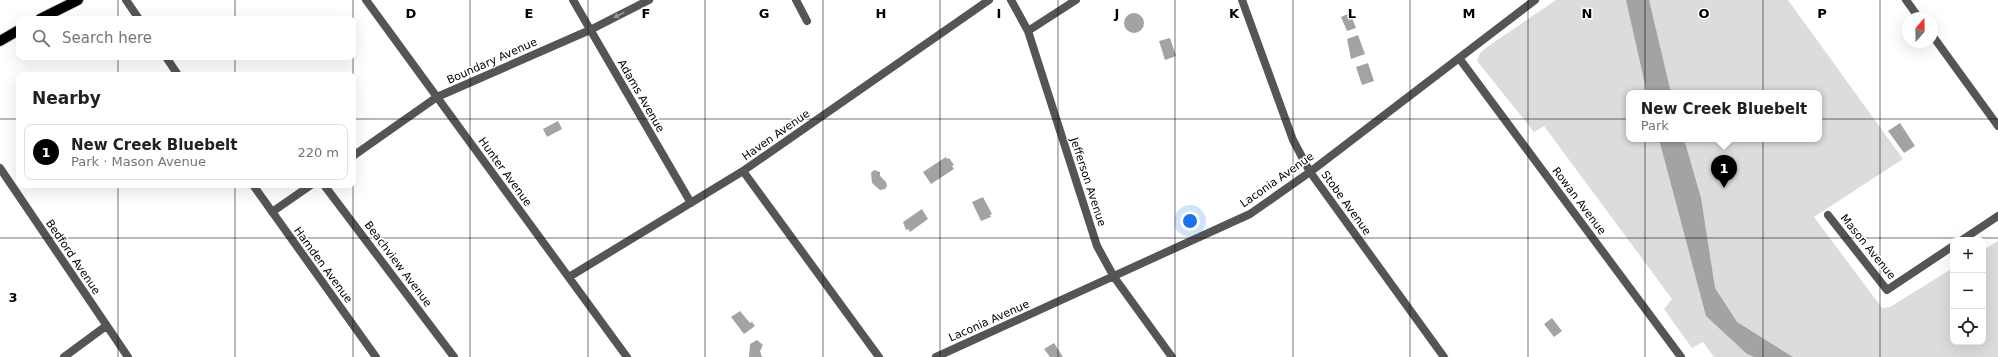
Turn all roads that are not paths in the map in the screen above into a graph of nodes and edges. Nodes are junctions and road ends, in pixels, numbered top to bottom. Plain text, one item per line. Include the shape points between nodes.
1 (78, 0) edge
2 (126, 0) edge
3 (366, 0) edge
4 (573, 0) edge
5 (649, 0) edge
6 (796, 0) edge
7 (989, 0) edge
8 (1011, 0) edge
9 (1076, 0) edge
10 (1242, 0) edge
11 (1535, 0) edge
12 (1906, 0) edge
13 (1915, 12) edge
14 (46, 16) edge
15 (138, 16) edge
16 (807, 21) dead end
17 (590, 30) junction
18 (1028, 31) junction
19 (16, 32) edge
20 (0, 41) edge
21 (1938, 43) edge
22 (1459, 58) junction
23 (168, 60) edge
24 (176, 72) edge
25 (437, 97) junction
26 (1998, 126) edge
27 (356, 154) edge
28 (0, 168) edge
29 (743, 171) junction
30 (1310, 172) junction
31 (255, 188) edge
32 (307, 188) edge
33 (326, 188) edge
34 (691, 203) junction
35 (272, 212) junction
36 (1828, 215) dead end
37 (1998, 216) edge
38 (1966, 237) edge
39 (1950, 248) edge
40 (1114, 277) junction
41 (569, 278) junction
42 (106, 326) junction
43 (64, 357) edge
44 (128, 357) edge
45 (376, 357) edge
46 (454, 357) edge
47 (627, 357) edge
48 (880, 357) edge
49 (936, 357) edge
50 (1172, 357) edge
51 (1444, 357) edge
52 (1681, 357) edge

1 - 14 main road
2 - 15 street
3 - 25 street, Hunter Avenue
4 - 17 street, Adams Avenue
5 -> 17 street, Boundary Avenue
6 - 16 street
7 - 29 street, Haven Avenue
8 - 18 street, Jefferson Avenue
9 - 18 street
10 - 30 street, Stobe Avenue via 1293,140
11 - 22 street, Laconia Avenue
12 - 13 street
17 - 25 street, Boundary Avenue
17 - 34 street, Adams Avenue
18 - 40 street, Jefferson Avenue via 1097,246
19 - 20 main road
21 - 26 street
22 - 30 street, Laconia Avenue
22 - 52 street, Rowan Avenue
23 - 24 street
25 - 27 street, Boundary Avenue
25 - 41 street, Hunter Avenue
28 - 42 street, Bedford Avenue
29 - 34 street, Haven Avenue
29 - 48 street
30 - 40 street, Laconia Avenue via 1250,214
30 - 51 street, Stobe Avenue
31 - 35 street, Hamden Avenue
32 - 35 street
33 - 46 street, Beachview Avenue
34 - 41 street, Haven Avenue
35 - 45 street, Hamden Avenue
36 - 39 street, Mason Avenue via 1887,290
37 - 38 street
40 - 49 street, Laconia Avenue
40 - 50 street, Jefferson Avenue
41 - 47 street, Hunter Avenue
42 - 43 street
42 - 44 street, Bedford Avenue

